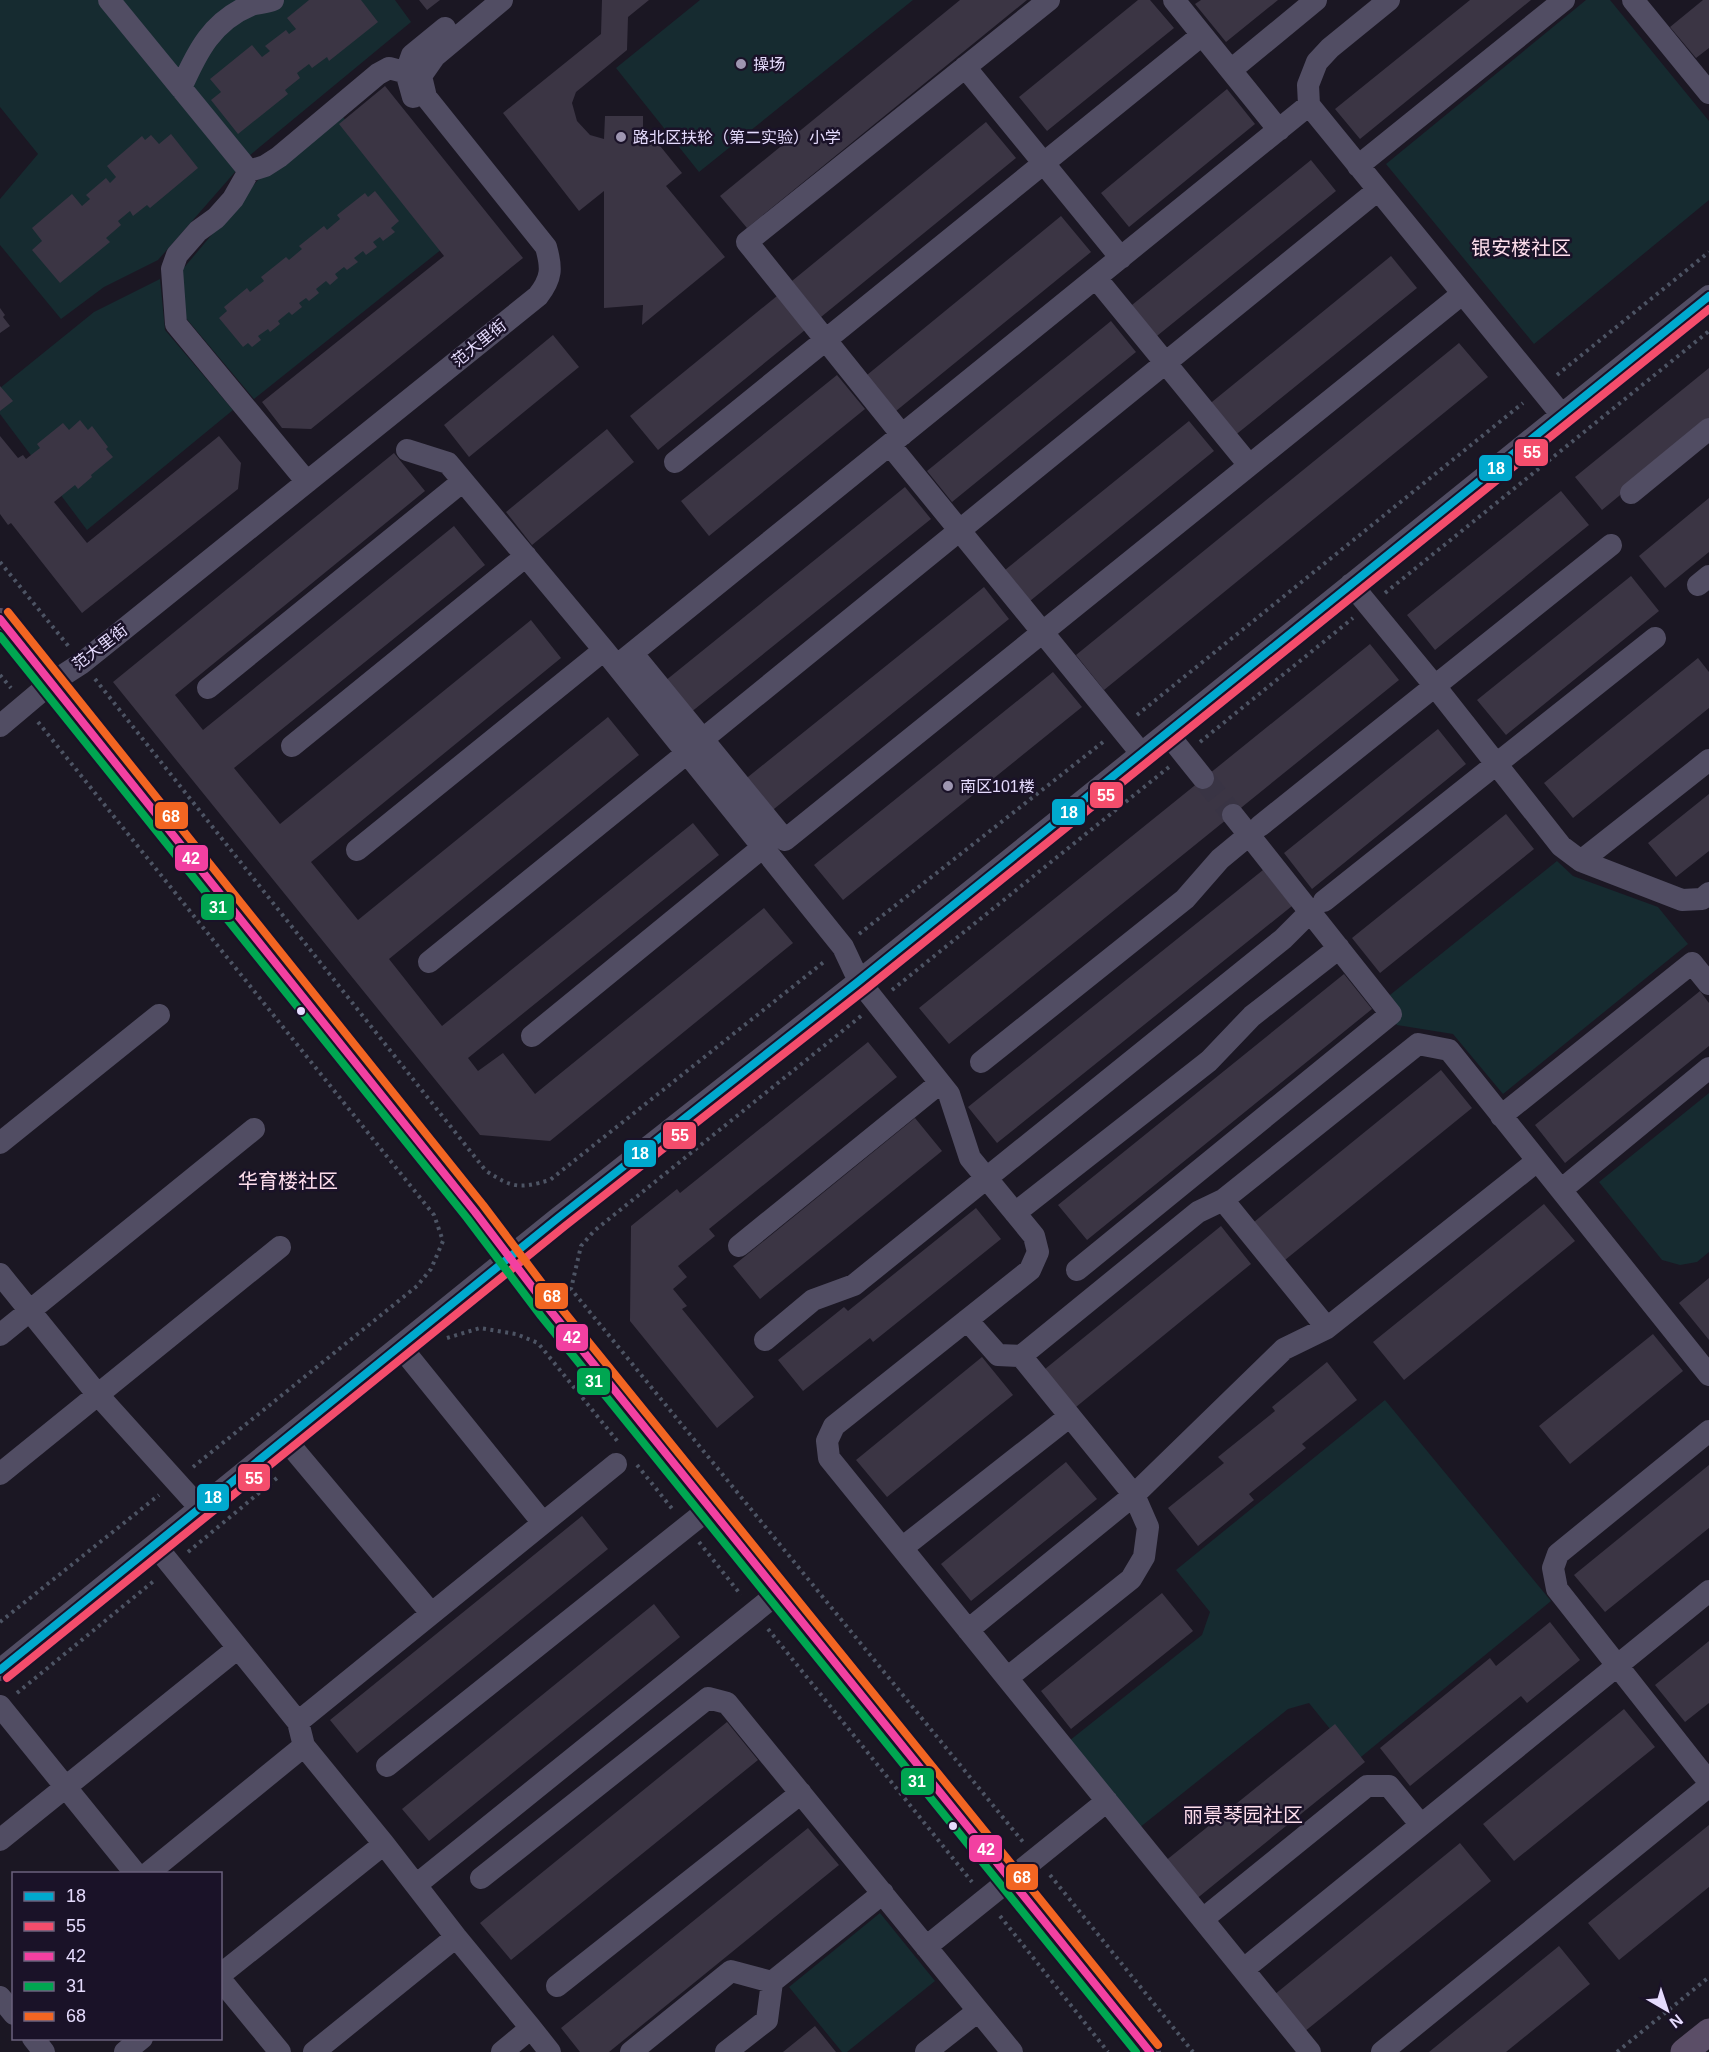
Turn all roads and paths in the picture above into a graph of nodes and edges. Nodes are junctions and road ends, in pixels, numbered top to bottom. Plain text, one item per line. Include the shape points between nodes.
1 (109, 0) edge
2 (273, 0) edge
3 (479, 0) edge
4 (502, 0) edge
5 (1049, 0) edge
6 (1174, 0) edge
7 (1316, 0) edge
8 (1389, 0) edge
9 (1564, 0) edge
10 (1633, 0) edge
11 (1202, 35) junction
12 (965, 67) junction
13 (1231, 70) junction
14 (413, 74) junction
15 (181, 88) junction
16 (1709, 93) edge
17 (1309, 105) junction
18 (1279, 130) junction
19 (1043, 163) junction
20 (1358, 166) junction
21 (249, 171) junction
22 (1378, 190) junction
23 (1121, 258) junction
24 (1096, 278) junction
25 (1462, 294) junction
26 (1709, 296) edge
27 (1709, 331) edge
28 (826, 340) junction
29 (1165, 362) junction
30 (1562, 414) junction
31 (1709, 429) edge
32 (896, 440) junction
33 (407, 450) dead end
34 (675, 462) dead end
35 (1249, 465) junction
36 (304, 478) junction
37 (463, 481) junction
38 (1631, 493) dead end
39 (959, 530) junction
40 (1611, 544) dead end
41 (526, 556) junction
42 (0, 562) edge
43 (1351, 584) junction
44 (1369, 606) junction
45 (0, 619) edge
46 (1041, 633) junction
47 (1655, 638) dead end
48 (618, 657) junction
49 (78, 658) junction
50 (0, 675) edge
51 (51, 683) junction
52 (1434, 685) junction
53 (208, 688) dead end
54 (25, 706) junction
55 (0, 726) edge
56 (1167, 733) junction
57 (292, 746) dead end
58 (695, 746) junction
59 (1141, 753) junction
60 (1184, 755) junction
61 (1709, 760) edge
62 (1497, 764) junction
63 (1203, 778) tunnel mouth
64 (1233, 815) tunnel mouth
65 (1255, 831) junction
66 (763, 847) junction
67 (357, 850) dead end
68 (1581, 861) junction
69 (1706, 896) edge
70 (1317, 907) junction
71 (1339, 948) junction
72 (429, 962) dead end
73 (859, 981) junction
74 (1709, 984) edge
75 (877, 1003) junction
76 (159, 1015) dead end
77 (532, 1036) dead end
78 (981, 1062) dead end
79 (1709, 1068) edge
80 (940, 1083) junction
81 (1501, 1116) junction
82 (254, 1129) dead end
83 (0, 1143) edge
84 (1537, 1161) junction
85 (987, 1179) junction
86 (509, 1186) dead end
87 (1561, 1190) junction
88 (1223, 1200) junction
89 (1015, 1214) junction
90 (739, 1245) dead end
91 (280, 1247) dead end
92 (510, 1257) junction
93 (1077, 1270) dead end
94 (0, 1274) edge
95 (30, 1311) junction
96 (968, 1320) junction
97 (1327, 1328) junction
98 (0, 1335) edge
99 (765, 1340) dead end
100 (406, 1354) junction
101 (1021, 1356) junction
102 (1707, 1368) edge
103 (98, 1395) junction
104 (1070, 1416) junction
105 (1709, 1431) edge
106 (285, 1439) junction
107 (623, 1456) junction
108 (301, 1458) junction
109 (0, 1474) edge
110 (175, 1481) junction
111 (1134, 1495) junction
112 (200, 1508) junction
113 (710, 1508) junction
114 (543, 1523) junction
115 (687, 1526) junction
116 (155, 1545) junction
117 (902, 1548) junction
118 (172, 1566) junction
119 (1709, 1591) edge
120 (778, 1593) junction
121 (754, 1612) junction
122 (431, 1613) junction
123 (0, 1622) edge
124 (968, 1630) junction
125 (238, 1648) junction
126 (1617, 1666) junction
127 (0, 1670) edge
128 (1007, 1678) junction
129 (0, 1706) edge
130 (298, 1722) junction
131 (304, 1746) junction
132 (387, 1766) dead end
133 (1709, 1784) edge
134 (66, 1787) junction
135 (801, 1793) junction
136 (1107, 1801) junction
137 (1421, 1825) junction
138 (0, 1840) edge
139 (384, 1844) junction
140 (1036, 1858) junction
141 (134, 1872) edge
142 (149, 1872) edge
143 (482, 1878) dead end
144 (1009, 1880) junction
145 (416, 1885) junction
146 (883, 1893) junction
147 (986, 1899) junction
148 (1203, 1919) junction
149 (456, 1937) junction
150 (926, 1947) junction
151 (1244, 1969) junction
152 (222, 1975) edge
153 (1709, 1977) edge
154 (222, 1980) edge
155 (772, 1982) junction
156 (12, 1984) edge
157 (557, 1986) dead end
158 (0, 1995) edge
159 (12, 2011) edge
160 (978, 2011) junction
161 (531, 2028) junction
162 (1709, 2032) edge
163 (35, 2040) edge
164 (140, 2040) edge
165 (44, 2052) edge
166 (125, 2052) edge
167 (280, 2052) edge
168 (314, 2052) edge
169 (502, 2052) edge
170 (550, 2052) edge
171 (631, 2052) edge
172 (726, 2052) edge
173 (926, 2052) edge
174 (1012, 2052) edge
175 (1108, 2052) edge
176 (1150, 2052) edge
177 (1193, 2052) edge
178 (1310, 2052) edge
179 (1382, 2052) edge
180 (1617, 2052) edge
181 (1684, 2052) edge

1 - 15 street
2 - 15 street via 234,14 215,30 197,53
3 - 14 street via 412,55
4 - 14 street
5 - 12 street
6 - 11 street
7 - 13 street
8 - 17 street via 1317,62 1308,85
9 - 20 street
10 - 16 street
11 - 13 street
11 - 19 street
12 - 19 street
12 - 28 street via 747,242
13 - 18 street
14 - 21 street via 389,68 378,74 279,157
14 - 36 street, 范大里街 via 426,97 546,247 551,265 547,285 538,296
15 - 21 street
17 - 18 street
17 - 20 street
18 - 23 street
19 - 23 street
19 - 28 street
20 - 22 street
21 - 36 street via 233,199 177,255 172,269 176,324
22 - 25 street
22 - 29 street
23 - 24 street
24 - 29 street
24 - 32 street
25 - 30 street
25 - 35 street
26 - 30 street
27 - 44 path
28 - 32 street
28 - 34 street
29 - 35 street
29 - 39 street
30 - 43 street
31 - 38 street
32 - 39 street
32 - 48 street
33 - 37 street via 448,463
35 - 46 street
36 - 49 street, 范大里街
37 - 41 street
37 - 53 street
39 - 46 street
39 - 58 street
40 - 52 street
41 - 48 street
41 - 57 street
42 - 49 path
43 - 44 street
43 - 56 street
44 - 52 street
44 - 60 path
45 - 51 street
46 - 58 street via 785,840
46 - 59 street
47 - 62 street
48 - 58 street
48 - 67 street
49 - 51 street, 范大里街
49 - 86 path via 486,1171
50 - 54 path
51 - 54 street, 范大里街
51 - 92 street
52 - 62 street
52 - 65 street
54 - 55 street, 范大里街
54 - 110 path via 434,1215 443,1241 431,1269 417,1286
56 - 59 street
56 - 60 street
58 - 66 street
58 - 72 street
59 - 73 street
60 - 63 street
60 - 75 path
61 - 68 street
62 - 68 street via 1562,846
62 - 70 street
64 - 65 street
65 - 70 street
65 - 78 street via 1220,859 1185,899
66 - 73 street via 843,947
66 - 77 street
68 - 69 street via 1682,900
70 - 71 street
70 - 85 street via 1283,939
71 - 89 street via 1252,1016 1209,1061
71 - 93 street via 1391,1014
73 - 75 street
73 - 92 street
74 - 81 street via 1692,963
75 - 80 street
75 - 140 path via 594,1231 582,1246 571,1289
76 - 83 street
79 - 87 street
80 - 85 street via 949,1094 970,1158
80 - 90 street
81 - 84 street
81 - 88 street via 1449,1050 1418,1044
82 - 95 street
84 - 87 street
84 - 97 street
85 - 89 street
85 - 99 street via 854,1285 813,1300
87 - 102 street
88 - 97 street
88 - 101 street via 1198,1212
89 - 96 street via 1034,1236 1038,1252 1030,1270
91 - 103 street
92 - 100 street
92 - 113 street
94 - 95 street
95 - 98 street
95 - 103 street
96 - 101 street via 998,1356
96 - 117 street via 834,1426 827,1441 829,1458
97 - 111 street via 1284,1349
100 - 106 street
100 - 107 path via 480,1328 516,1334 538,1343
100 - 114 street
101 - 104 street
103 - 109 street
103 - 110 street
104 - 111 street
104 - 117 street
105 - 126 street via 1558,1554 1553,1568 1557,1589
106 - 108 street
106 - 112 street
107 - 114 street
107 - 115 path
108 - 118 path
108 - 122 street
110 - 112 street
110 - 123 path
111 - 124 street
111 - 128 street via 1148,1527 1143,1557 1131,1579
112 - 116 street
113 - 115 street
113 - 120 street
114 - 122 street
115 - 121 path
115 - 132 street
116 - 118 street
116 - 127 street
117 - 124 street
118 - 125 street
118 - 129 path
119 - 126 street
120 - 121 street
120 - 144 street
121 - 145 street
121 - 147 path
122 - 130 street
124 - 128 street
125 - 130 street
125 - 134 street
126 - 133 street
126 - 137 street
128 - 136 street
129 - 134 street
130 - 131 street
131 - 139 street
131 - 142 street
133 - 179 street
134 - 138 street
134 - 141 street
135 - 143 street via 727,1702 708,1698
135 - 146 street
135 - 157 street
136 - 140 street
136 - 148 street
137 - 148 street via 1389,1786 1367,1786
137 - 151 street
139 - 145 street
139 - 152 street
140 - 144 street
140 - 177 path
144 - 147 street
144 - 176 street
145 - 149 street
146 - 150 street
146 - 155 street
147 - 150 street
147 - 175 path
148 - 151 street
149 - 161 street
149 - 168 street
150 - 160 street
151 - 178 street
153 - 180 path
154 - 167 street
155 - 171 street via 731,1971
155 - 172 street via 767,2020
156 - 158 street
158 - 159 street
160 - 173 street
160 - 174 street
161 - 169 street
161 - 170 street
162 - 181 main road
163 - 165 street
164 - 166 street

